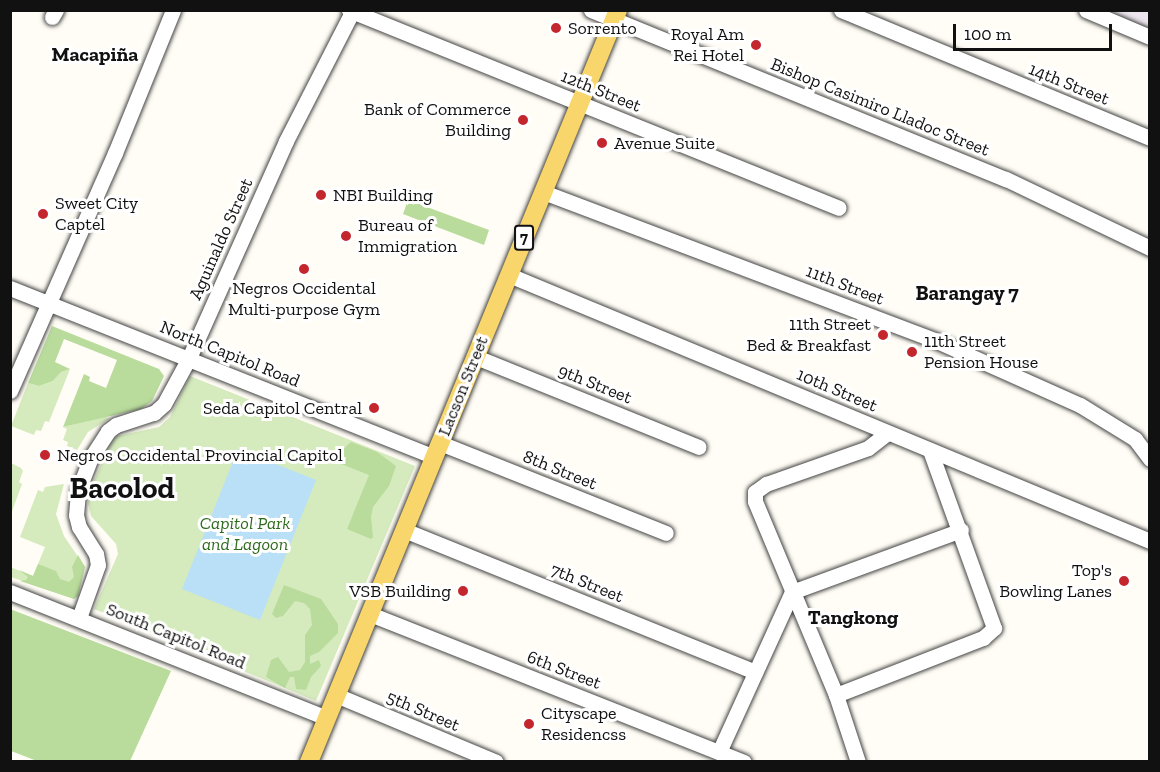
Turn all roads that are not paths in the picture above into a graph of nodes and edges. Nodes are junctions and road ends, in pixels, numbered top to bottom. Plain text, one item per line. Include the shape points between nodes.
1 (173, 10) edge
2 (591, 10) edge
3 (841, 10) edge
4 (1086, 10) edge
5 (352, 11) edge
6 (616, 15) edge
7 (1149, 37) edge
8 (580, 103) junction
9 (1149, 138) edge
10 (543, 192) junction
11 (839, 208) dead end
12 (1149, 248) edge
13 (509, 275) junction
14 (10, 288) edge
15 (49, 302) junction
16 (476, 357) junction
17 (189, 358) junction
18 (10, 391) edge
19 (887, 433) junction
20 (699, 447) dead end
21 (437, 450) junction
22 (930, 450) junction
23 (1149, 459) edge
24 (404, 530) junction
25 (961, 531) junction
26 (666, 533) dead end
27 (1149, 541) edge
28 (10, 592) edge
29 (792, 592) junction
30 (370, 614) junction
31 (79, 618) junction
32 (755, 672) junction
33 (336, 695) junction
34 (836, 695) junction
35 (327, 718) junction
36 (719, 752) junction
37 (309, 762) edge
38 (495, 762) edge
39 (744, 762) edge
40 (858, 762) edge

1 - 15 street
2 - 6 street, Bishop Casimiro Lladoc Street
3 - 9 street, 14th Street
4 - 7 street
5 - 8 street, 12th Street
5 - 17 street, Aguinaldo Street via 286,141
6 - 8 main road, Lacson Street / 7
6 - 12 street, Bishop Casimiro Lladoc Street via 1006,179
8 - 10 main road, Lacson Street / 7
8 - 11 street, 12th Street
10 - 13 main road, Lacson Street / 7
10 - 23 street, 11th Street via 939,342 1080,405 1135,439
13 - 16 main road, Lacson Street / 7
13 - 19 street, 10th Street
14 - 15 street, North Capitol Road
15 - 17 street, North Capitol Road
15 - 18 street
16 - 20 street, 9th Street
16 - 21 main road, Lacson Street / 7
17 - 21 street, North Capitol Road
17 - 31 street, Aguinaldo Street via 164,404 154,413 108,431 82,476 76,515 98,565
19 - 22 street, 10th Street
19 - 29 street via 868,448 766,484 755,492 755,501
21 - 24 main road, Lacson Street / 7
21 - 26 street, 8th Street
22 - 25 street
22 - 27 street, 10th Street
24 - 30 main road, Lacson Street / 7
24 - 32 street, 7th Street
25 - 29 street
25 - 34 street via 994,620 991,633
28 - 31 street, South Capitol Road
29 - 32 street
29 - 34 street
30 - 33 main road, Lacson Street / 7
30 - 36 street, 6th Street
31 - 35 street, South Capitol Road
32 - 36 street
33 - 35 main road, Lacson Street / 7
33 - 38 street, 5th Street
34 - 40 street
35 - 37 main road, Lacson Street / 7
36 - 39 street, 6th Street

